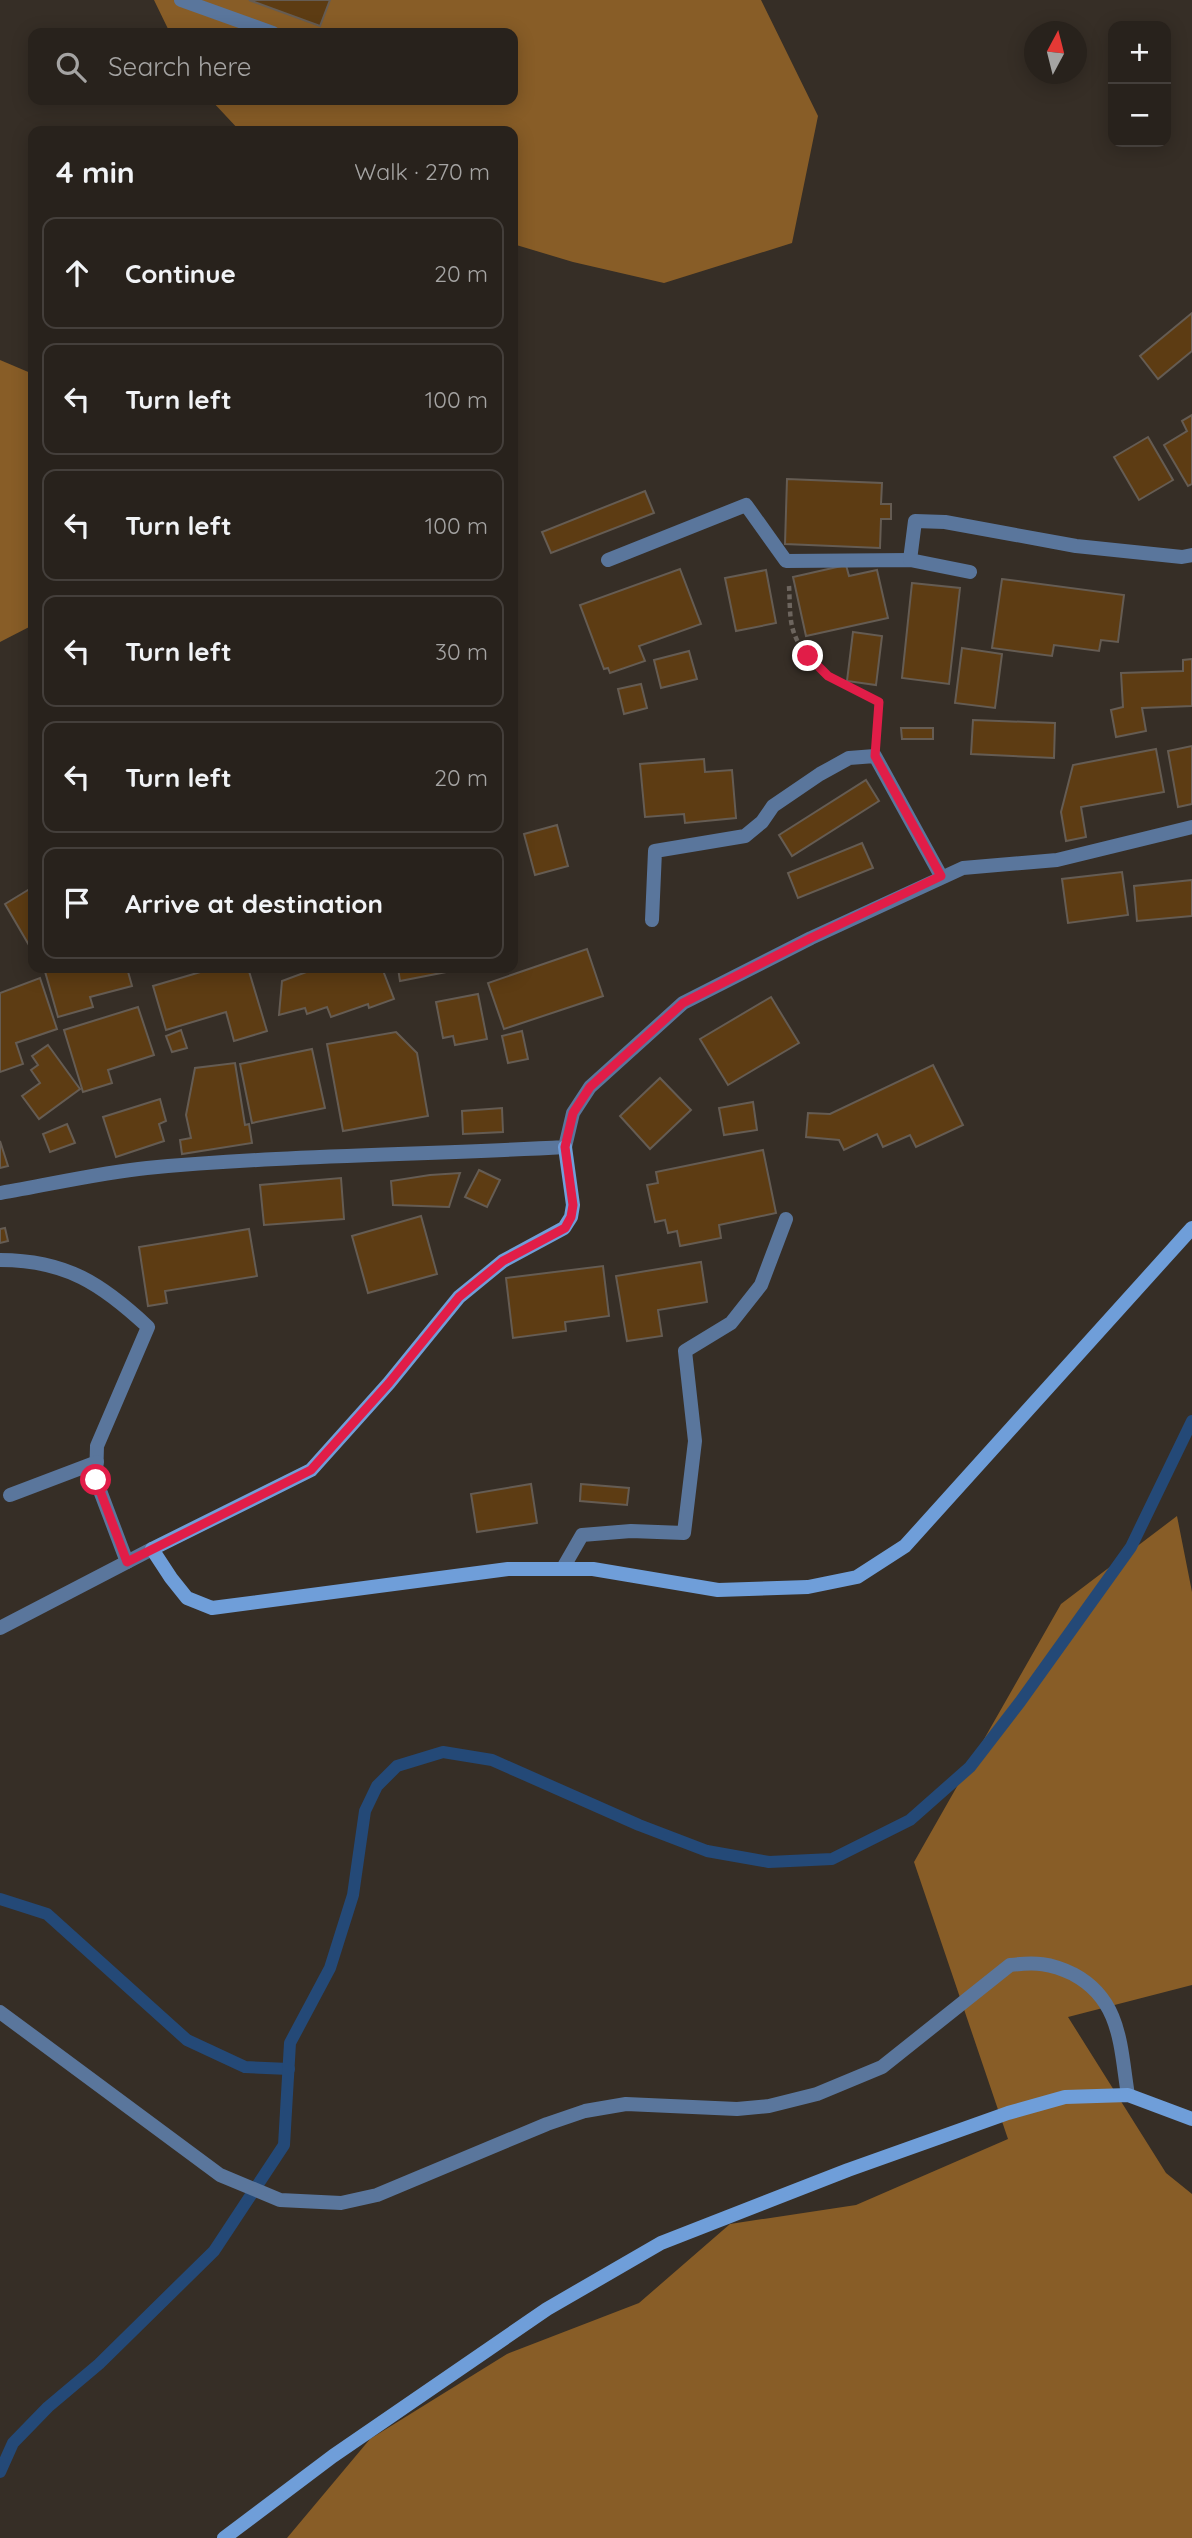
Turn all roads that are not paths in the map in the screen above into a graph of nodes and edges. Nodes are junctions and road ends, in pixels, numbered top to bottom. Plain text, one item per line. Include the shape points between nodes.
1 (181, 0) edge
2 (259, 28) edge
3 (1192, 555) edge
4 (608, 560) dead end
5 (910, 560) junction
6 (970, 572) dead end
7 (1192, 827) edge
8 (941, 876) junction
9 (652, 920) dead end
10 (565, 1147) junction
11 (0, 1193) edge
12 (786, 1219) dead end
13 (1192, 1228) edge
14 (0, 1261) edge
15 (97, 1462) junction
16 (10, 1495) dead end
17 (152, 1549) junction
18 (127, 1562) junction
19 (563, 1568) junction
20 (0, 1628) edge
21 (0, 2012) edge
22 (1128, 2095) junction
23 (1192, 2119) edge
24 (224, 2538) edge

1 - 2 street
3 - 5 street via 1076,546 915,521
4 - 5 street via 746,505 786,561
5 - 6 street
7 - 8 street via 1057,860 963,868
8 - 9 street via 875,756 849,758 773,806 746,836 655,851
8 - 10 street via 683,1003 590,1087 573,1113
10 - 11 street via 145,1168
10 - 17 street via 573,1205 565,1228 503,1261 459,1297 311,1470
12 - 19 street via 761,1285 731,1323 685,1350 695,1441 684,1533 582,1535
13 - 19 street via 905,1546 857,1577 808,1587 718,1590
14 - 15 street via 69,1270 114,1295 148,1327 97,1446
15 - 16 street
15 - 18 street via 96,1480
17 - 18 street
17 - 19 street via 187,1598 212,1608 508,1569
18 - 20 street
21 - 22 street via 220,2175 280,2200 341,2203 377,2195 584,2111 626,2104 737,2109 817,2094 882,2067 1010,1965 1037,1962 1059,1968 1089,1983 1106,2001 1116,2026
22 - 23 street
22 - 24 street via 1065,2097 1008,2113 661,2243 547,2309 333,2456

